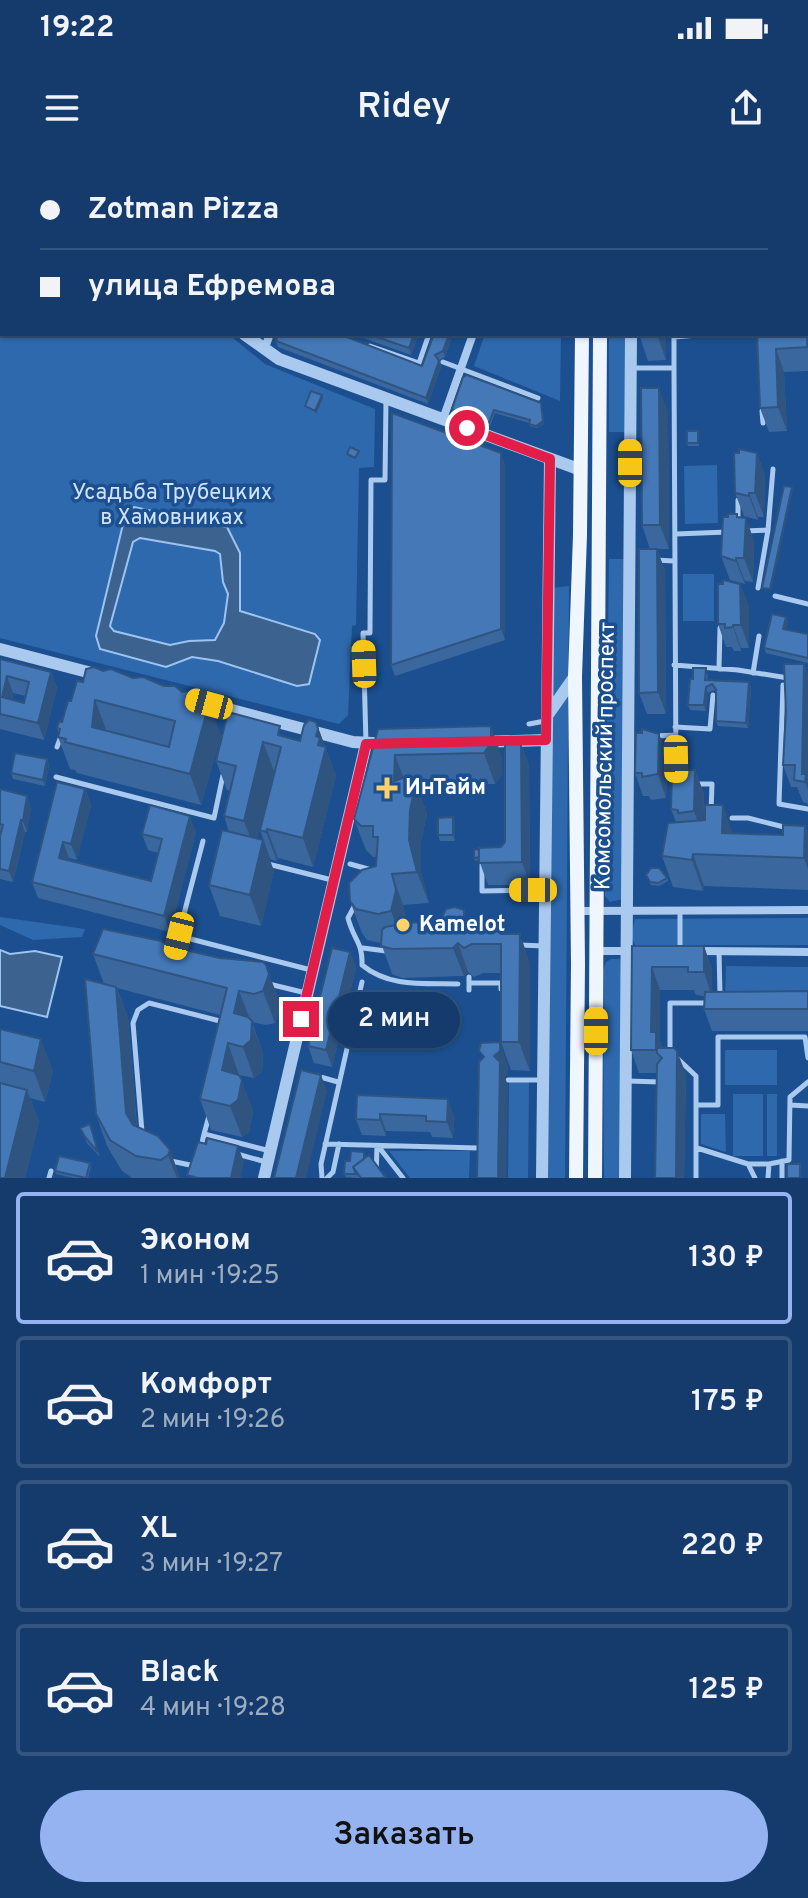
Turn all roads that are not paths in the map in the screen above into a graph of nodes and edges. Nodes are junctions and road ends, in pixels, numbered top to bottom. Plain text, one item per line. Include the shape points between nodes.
1 (246, 336) edge
2 (269, 336) edge
3 (425, 336) edge
4 (472, 336) edge
5 (582, 336) edge
6 (600, 336) edge
7 (631, 336) edge
8 (686, 336) edge
9 (363, 344) edge
10 (264, 350) junction
11 (422, 355) junction
12 (430, 357) edge
13 (443, 362) dead end
14 (631, 368) junction
15 (674, 368) junction
16 (460, 369) junction
17 (662, 390) edge
18 (674, 390) junction
19 (538, 398) edge
20 (386, 400) junction
21 (762, 408) edge
22 (443, 419) junction
23 (763, 423) edge
24 (550, 459) junction
25 (773, 469) dead end
26 (581, 470) junction
27 (738, 500) edge
28 (768, 530) junction
29 (725, 532) junction
30 (738, 532) junction
31 (676, 534) junction
32 (725, 546) edge
33 (640, 560) junction
34 (674, 561) junction
35 (758, 588) dead end
36 (775, 596) dead end
37 (808, 604) edge
38 (720, 628) edge
39 (759, 636) dead end
40 (0, 649) edge
41 (674, 665) junction
42 (719, 669) junction
43 (753, 673) junction
44 (575, 676) junction
45 (111, 678) edge
46 (796, 680) edge
47 (783, 685) edge
48 (713, 695) edge
49 (181, 697) edge
50 (546, 718) junction
51 (529, 724) dead end
52 (675, 727) junction
53 (62, 733) edge
54 (675, 735) junction
55 (638, 736) junction
56 (546, 740) junction
57 (465, 742) edge
58 (408, 743) edge
59 (366, 744) junction
60 (57, 747) edge
61 (226, 762) edge
62 (56, 777) dead end
63 (676, 784) edge
64 (688, 784) edge
65 (808, 809) edge
66 (732, 818) dead end
67 (710, 826) edge
68 (798, 831) edge
69 (203, 841) dead end
70 (267, 864) dead end
71 (350, 864) dead end
72 (495, 864) edge
73 (333, 880) junction
74 (370, 882) edge
75 (544, 890) junction
76 (365, 899) edge
77 (808, 910) edge
78 (578, 911) junction
79 (596, 911) junction
80 (626, 911) junction
81 (680, 911) junction
82 (179, 936) junction
83 (508, 945) edge
84 (545, 946) junction
85 (363, 948) junction
86 (392, 951) edge
87 (596, 951) junction
88 (626, 951) junction
89 (642, 951) edge
90 (667, 951) edge
91 (680, 951) junction
92 (719, 951) junction
93 (808, 952) edge
94 (173, 959) edge
95 (312, 970) junction
96 (261, 981) edge
97 (362, 982) dead end
98 (469, 983) dead end
99 (458, 984) dead end
100 (307, 993) junction
101 (501, 997) edge
102 (710, 1003) junction
103 (719, 1008) edge
104 (231, 1026) edge
105 (808, 1058) edge
106 (313, 1075) edge
107 (508, 1080) dead end
108 (543, 1080) junction
109 (626, 1081) junction
110 (338, 1082) junction
111 (665, 1082) edge
112 (686, 1082) dead end
113 (696, 1082) junction
114 (808, 1082) edge
115 (212, 1104) edge
116 (696, 1105) junction
117 (790, 1105) junction
118 (808, 1106) edge
119 (204, 1134) junction
120 (478, 1134) edge
121 (143, 1142) edge
122 (325, 1144) junction
123 (339, 1144) junction
124 (377, 1145) junction
125 (478, 1148) junction
126 (697, 1148) junction
127 (201, 1149) edge
128 (236, 1154) edge
129 (269, 1156) junction
130 (165, 1159) edge
131 (782, 1161) junction
132 (197, 1163) edge
133 (478, 1163) edge
134 (748, 1164) junction
135 (769, 1164) junction
136 (264, 1178) edge
137 (324, 1178) edge
138 (376, 1178) edge
139 (403, 1178) edge
140 (542, 1178) edge
141 (576, 1178) edge
142 (595, 1178) edge
143 (625, 1178) edge
144 (696, 1178) edge
145 (755, 1178) edge
146 (768, 1178) edge
147 (782, 1178) edge

1 - 10 street
2 - 10 street
3 - 11 lane
4 - 16 street
5 - 26 main road, Комсомольский проспект
6 - 79 main road, Комсомольский проспект
7 - 14 street, Комсомольский проспект
8 - 15 lane via 674,337
9 - 11 lane via 419,363
10 - 20 street
11 - 12 lane
13 - 16 lane
14 - 15 lane
14 - 33 street, Комсомольский проспект
15 - 18 lane
16 - 19 lane
16 - 22 street
17 - 18 lane
18 - 31 lane
20 - 22 street
20 - 59 lane via 385,480 371,480 370,633 363,633
21 - 23 lane
22 - 24 street
24 - 26 street
24 - 50 street
25 - 28 lane
26 - 44 main road, Комсомольский проспект
27 - 30 lane
28 - 30 lane
28 - 35 lane
29 - 30 lane
29 - 31 lane
29 - 32 lane
31 - 34 lane
33 - 34 lane
33 - 55 street, Комсомольский проспект
34 - 41 lane
36 - 37 lane
38 - 42 lane
39 - 43 lane
40 - 45 street via 81,676
41 - 42 lane
41 - 52 lane
42 - 43 lane
43 - 46 lane
44 - 50 street
44 - 78 main road, Комсомольский проспект
47 - 65 lane via 779,804
48 - 52 lane via 710,729
49 - 59 street via 236,716
50 - 51 lane
50 - 56 street
52 - 54 lane
53 - 60 lane
54 - 55 lane
54 - 63 lane
55 - 80 street, Комсомольский проспект
56 - 57 street via 508,746
56 - 75 street
58 - 59 street
59 - 73 street
61 - 62 lane via 214,818
64 - 67 lane via 712,784
66 - 68 lane
69 - 82 lane
70 - 73 lane
71 - 74 lane via 368,869
72 - 75 lane via 482,865 482,891
73 - 95 street
75 - 84 street
76 - 85 lane via 348,918
77 - 81 street
78 - 79 street
78 - 141 main road, Комсомольский проспект
79 - 80 street
79 - 87 main road, Комсомольский проспект
80 - 81 street
80 - 88 street, Комсомольский проспект
81 - 91 lane
82 - 94 lane
82 - 95 lane
83 - 84 lane
84 - 108 street
85 - 86 lane
85 - 99 lane via 362,965 396,983
87 - 88 street
87 - 142 main road, Комсомольский проспект
88 - 89 street
88 - 109 street, Комсомольский проспект
90 - 91 street
91 - 92 street
92 - 93 street
92 - 102 lane via 720,1003
95 - 100 street
96 - 100 lane
97 - 110 lane
98 - 101 lane via 501,983
100 - 129 street via 295,1071
102 - 103 lane via 709,1008
102 - 113 lane via 670,1003 668,1051 696,1076
104 - 121 lane via 149,1003 138,1010 133,1023
105 - 116 lane via 805,1037 718,1037 718,1105
106 - 110 lane
107 - 108 lane
108 - 140 street
109 - 111 lane
109 - 143 street, Комсомольский проспект
110 - 122 lane
112 - 113 lane
113 - 116 lane
114 - 117 lane via 790,1097
115 - 119 lane
116 - 126 lane
117 - 118 lane
117 - 131 lane via 789,1160
119 - 127 lane
119 - 129 lane
120 - 125 lane
122 - 123 lane
122 - 137 lane
123 - 124 lane
123 - 137 lane via 333,1172
124 - 125 lane
124 - 138 lane
124 - 139 lane
125 - 133 lane
126 - 134 lane
126 - 144 lane
128 - 129 lane
129 - 136 street
130 - 132 lane
131 - 135 lane
131 - 147 lane
134 - 135 lane
134 - 145 lane
135 - 146 lane

